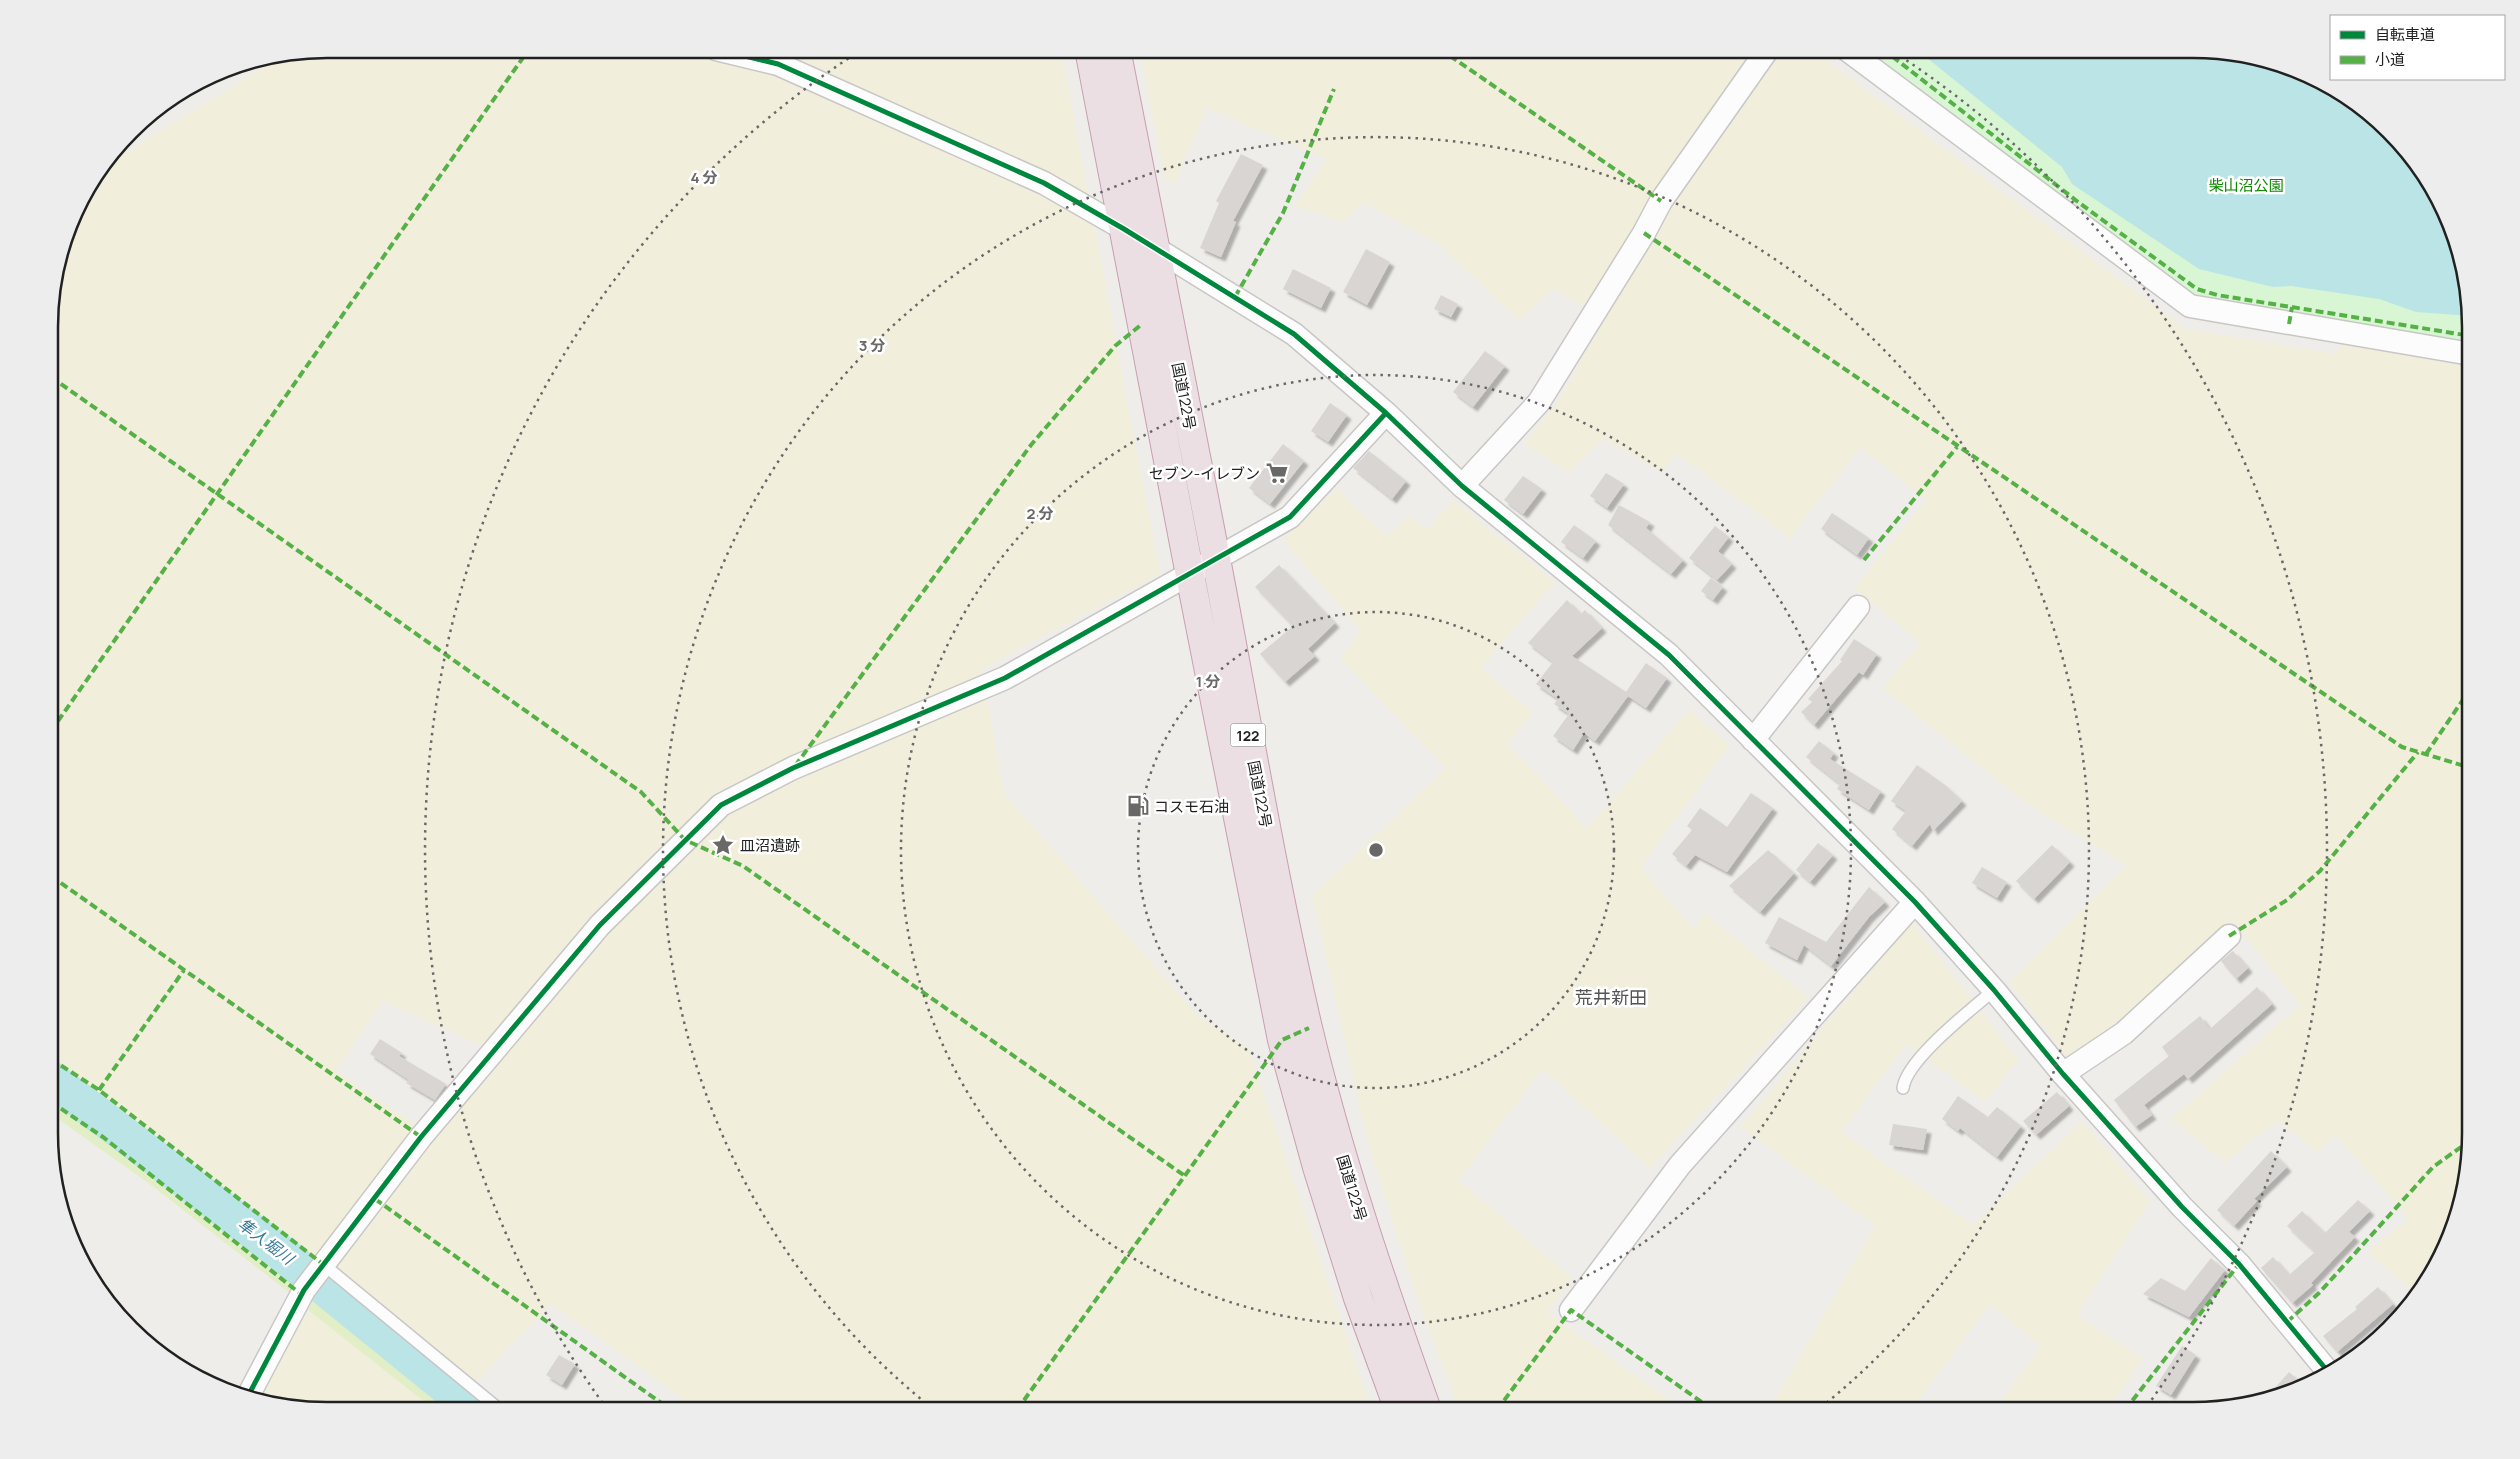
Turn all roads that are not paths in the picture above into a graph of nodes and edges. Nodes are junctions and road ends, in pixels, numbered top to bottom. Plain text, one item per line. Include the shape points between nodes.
1 (753, 58) edge
2 (1091, 58) edge
3 (1118, 58) edge
4 (1762, 58) edge
5 (1858, 58) edge
6 (1124, 228) junction
7 (1154, 248) junction
8 (2462, 352) edge
9 (1386, 413) junction
10 (1462, 486) junction
11 (1216, 559) junction
12 (1190, 575) junction
13 (1858, 607) dead end
14 (1753, 740) junction
15 (1915, 902) junction
16 (2229, 936) dead end
17 (1994, 990) junction
18 (2063, 1074) junction
19 (1903, 1088) dead end
20 (324, 1265) junction
21 (1571, 1310) dead end
22 (2324, 1367) edge
23 (251, 1390) edge
24 (490, 1402) edge
25 (1396, 1402) edge
26 (1424, 1402) edge

1 - 6 street via 778,64 1044,183
2 - 6 highway, 国道122号 / 122
3 - 7 highway, 国道122号 / 122
4 - 10 street via 1661,201 1539,402
5 - 8 street via 2190,306
6 - 7 street
6 - 12 highway, 国道122号 / 122
7 - 9 street via 1294,334
7 - 11 highway, 国道122号 / 122
9 - 10 street
9 - 11 street via 1290,518
10 - 14 street via 1669,655
11 - 12 street
11 - 26 highway, 国道122号 / 122 via 1262,811 1309,1028 1346,1170 1383,1288
12 - 20 street via 1005,678 793,768 721,805 600,925 421,1137
12 - 25 highway, 国道122号 / 122 via 1282,1040 1346,1261
13 - 14 street
14 - 15 street
15 - 17 street
15 - 21 street via 1680,1165
16 - 18 street via 2124,1033
17 - 18 street
17 - 19 lane via 1943,1035 1910,1070
18 - 22 street via 2182,1207 2239,1264
20 - 23 street via 304,1290
20 - 24 lane

